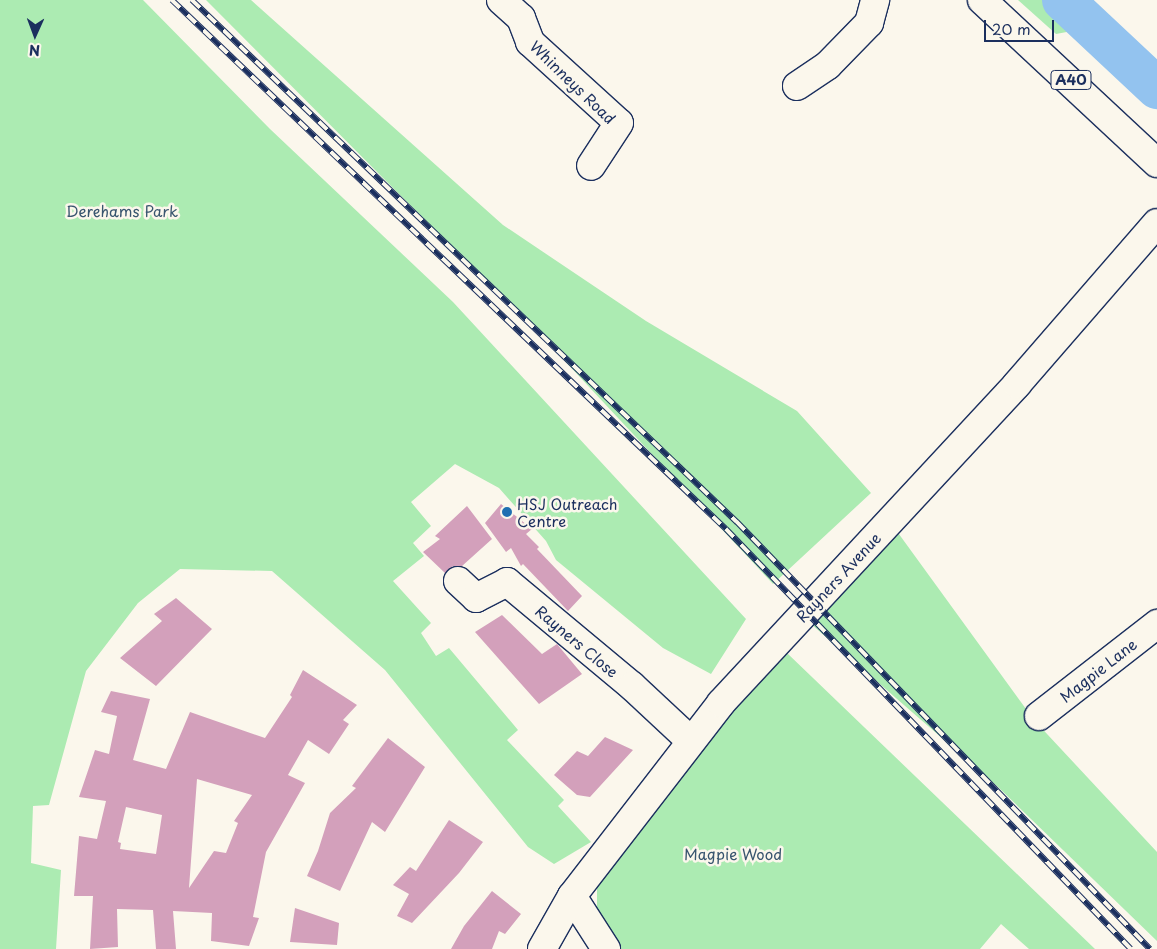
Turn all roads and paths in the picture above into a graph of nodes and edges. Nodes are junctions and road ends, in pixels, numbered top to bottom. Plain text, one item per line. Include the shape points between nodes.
1 (501, 0) edge
2 (875, 0) edge
3 (982, 0) edge
4 (797, 86) dead end
5 (1157, 163) edge
6 (591, 166) dead end
7 (1157, 223) edge
8 (458, 581) dead end
9 (1157, 624) edge
10 (1039, 716) dead end
11 (690, 740) junction
12 (572, 896) junction
13 (542, 949) edge
14 (606, 949) edge

1 - 6 street, Whinneys Road via 520,18 530,42 619,123
2 - 4 street via 869,23 828,65
3 - 5 street, A40
7 - 11 street, Rayners Avenue via 1017,384
8 - 11 street, Rayners Close via 476,598 507,582 632,686
9 - 10 street, Magpie Lane
11 - 12 street, Rayners Avenue
12 - 13 street, Rayners Avenue
12 - 14 street

